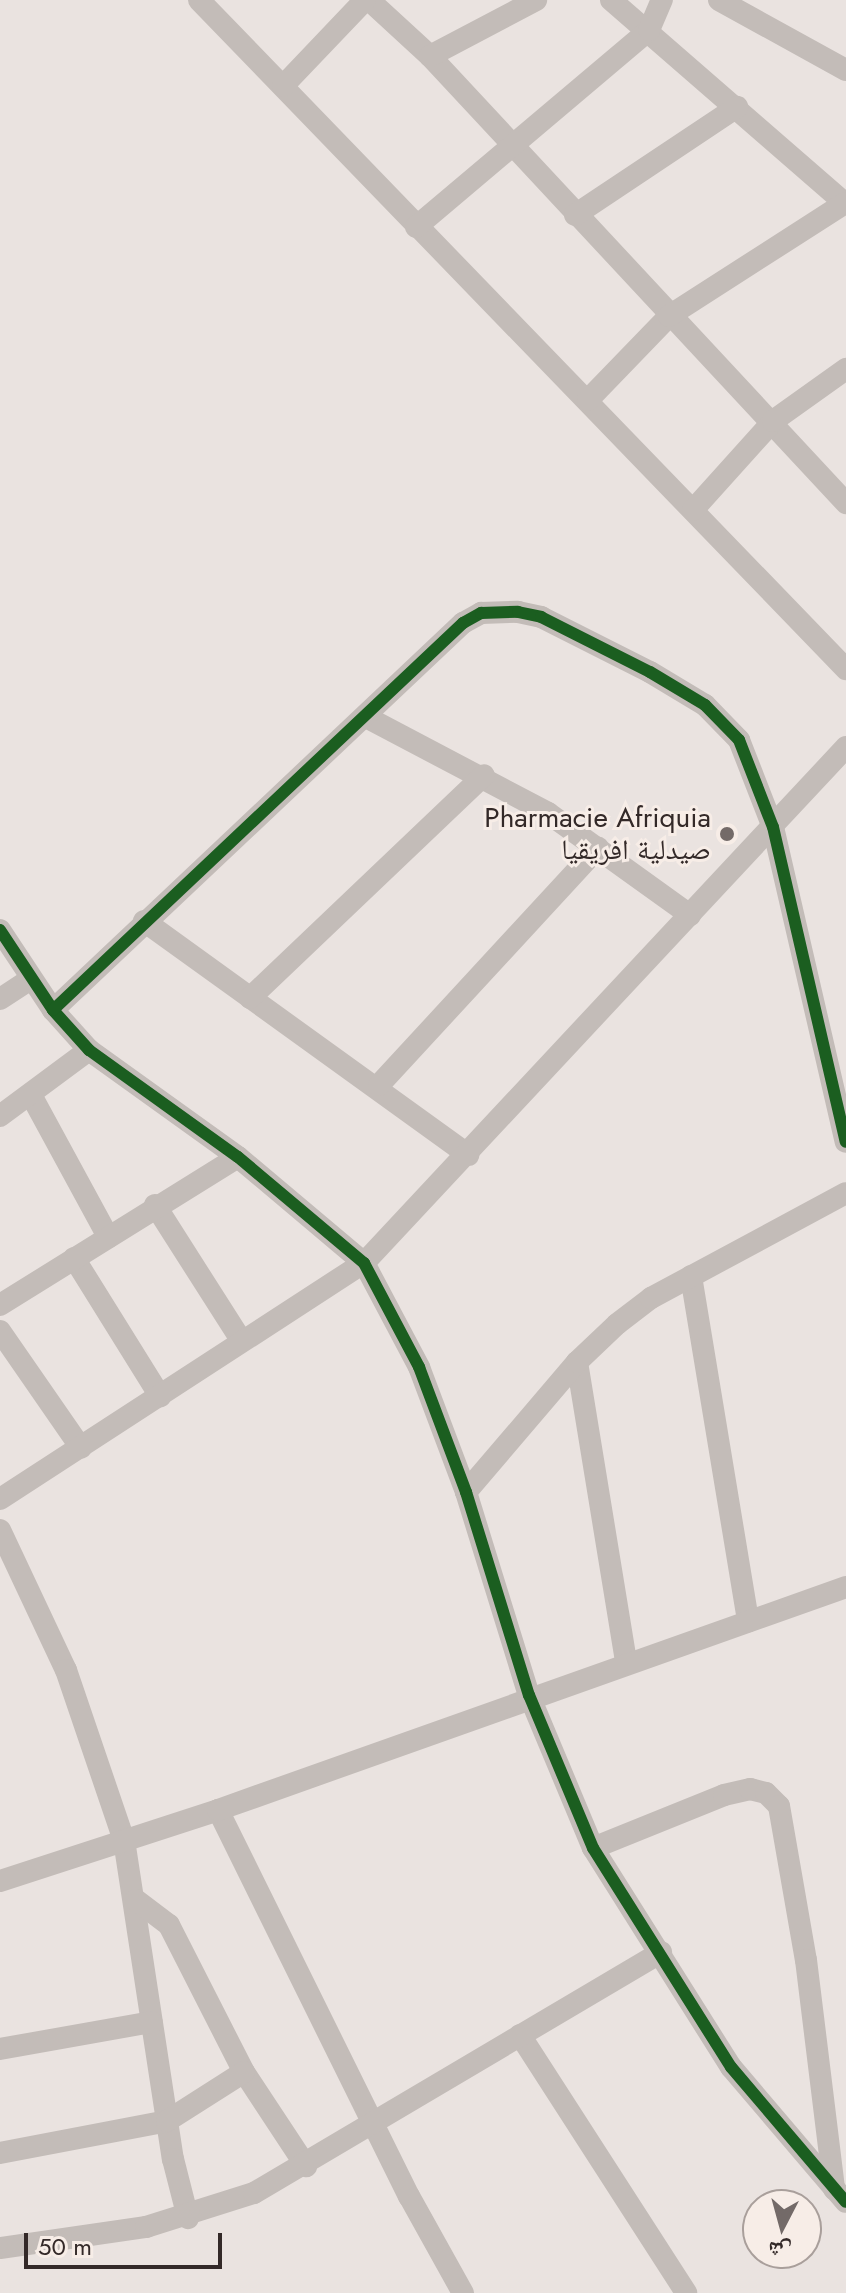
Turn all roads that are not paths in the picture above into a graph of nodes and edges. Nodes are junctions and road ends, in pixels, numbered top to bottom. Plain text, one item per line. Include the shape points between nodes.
1 (199, 0) edge
2 (367, 0) edge
3 (536, 0) edge
4 (611, 0) edge
5 (662, 0) edge
6 (719, 0) edge
7 (649, 30) junction
8 (430, 56) junction
9 (846, 70) edge
10 (283, 86) junction
11 (737, 107) junction
12 (509, 144) junction
13 (845, 204) edge
14 (575, 215) junction
15 (416, 227) junction
16 (669, 316) junction
17 (846, 369) edge
18 (588, 400) junction
19 (773, 421) junction
20 (846, 503) edge
21 (693, 510) junction
22 (846, 669) edge
23 (366, 717) junction
24 (846, 747) edge
25 (484, 775) junction
26 (773, 827) junction
27 (598, 848) junction
28 (690, 915) junction
29 (144, 921) junction
30 (0, 930) edge
31 (31, 979) junction
32 (250, 998) junction
33 (0, 999) edge
34 (53, 1010) junction
35 (89, 1050) junction
36 (379, 1085) junction
37 (31, 1095) junction
38 (0, 1116) edge
39 (846, 1142) edge
40 (469, 1155) junction
41 (238, 1157) junction
42 (846, 1193) edge
43 (155, 1205) junction
44 (108, 1237) junction
45 (74, 1258) junction
46 (364, 1263) junction
47 (691, 1276) junction
48 (0, 1305) edge
49 (0, 1331) edge
50 (241, 1340) junction
51 (577, 1362) junction
52 (160, 1396) junction
53 (81, 1448) junction
54 (466, 1492) junction
55 (2, 1494) edge
56 (0, 1530) edge
57 (846, 1587) edge
58 (748, 1621) junction
59 (626, 1662) junction
60 (529, 1695) junction
61 (218, 1810) junction
62 (124, 1840) junction
63 (593, 1848) junction
64 (0, 1881) edge
65 (136, 1900) junction
66 (661, 1952) junction
67 (152, 2022) junction
68 (520, 2035) junction
69 (0, 2049) edge
70 (244, 2072) junction
71 (167, 2121) junction
72 (376, 2123) junction
73 (0, 2153) edge
74 (306, 2166) junction
75 (840, 2196) edge
76 (188, 2218) junction
77 (0, 2248) edge
78 (463, 2293) edge
79 (686, 2293) edge

1 - 10 street
2 - 8 street
2 - 10 street
3 - 8 street
4 - 7 street
5 - 7 street
6 - 9 street
7 - 11 street
7 - 12 street
8 - 12 street
10 - 15 street
11 - 13 street
11 - 14 street
12 - 14 street
12 - 15 street
13 - 16 street
14 - 16 street
15 - 18 street
16 - 18 street
16 - 19 street
17 - 19 street
18 - 21 street
19 - 20 street
19 - 21 street
21 - 22 street
23 - 25 street
23 - 26 street via 463,623 481,613 541,617 705,705 739,740
23 - 29 street
24 - 26 street
25 - 27 street
25 - 32 street
26 - 28 street
26 - 39 street
27 - 28 street
27 - 36 street
28 - 40 street
29 - 32 street
29 - 34 street
30 - 31 street
31 - 33 street
31 - 34 street
32 - 36 street
34 - 35 street
35 - 37 street
35 - 41 street
36 - 40 street
37 - 38 street
37 - 44 street
40 - 46 street
41 - 43 street
41 - 46 street
42 - 47 street
43 - 44 street
43 - 50 street
44 - 45 street
45 - 48 street
45 - 52 street
46 - 50 street
46 - 54 street via 419,1367
47 - 51 street via 651,1298
47 - 58 street
49 - 53 street
50 - 52 street
51 - 54 street
51 - 59 street
52 - 53 street
53 - 55 street
54 - 60 street
56 - 62 street via 66,1670
57 - 58 street
58 - 59 street
59 - 60 street
60 - 61 street
60 - 63 street
61 - 62 street
61 - 72 street
62 - 64 street
62 - 65 street
63 - 66 street
63 - 75 street via 750,1789 766,1793 779,1806
65 - 67 street
65 - 70 street via 169,1925
66 - 68 street
66 - 75 street via 731,2067
67 - 69 street
67 - 71 street
68 - 72 street
68 - 79 street
70 - 71 street
70 - 74 street
71 - 73 street
71 - 76 street
72 - 74 street
72 - 78 street
74 - 76 street
76 - 77 street

